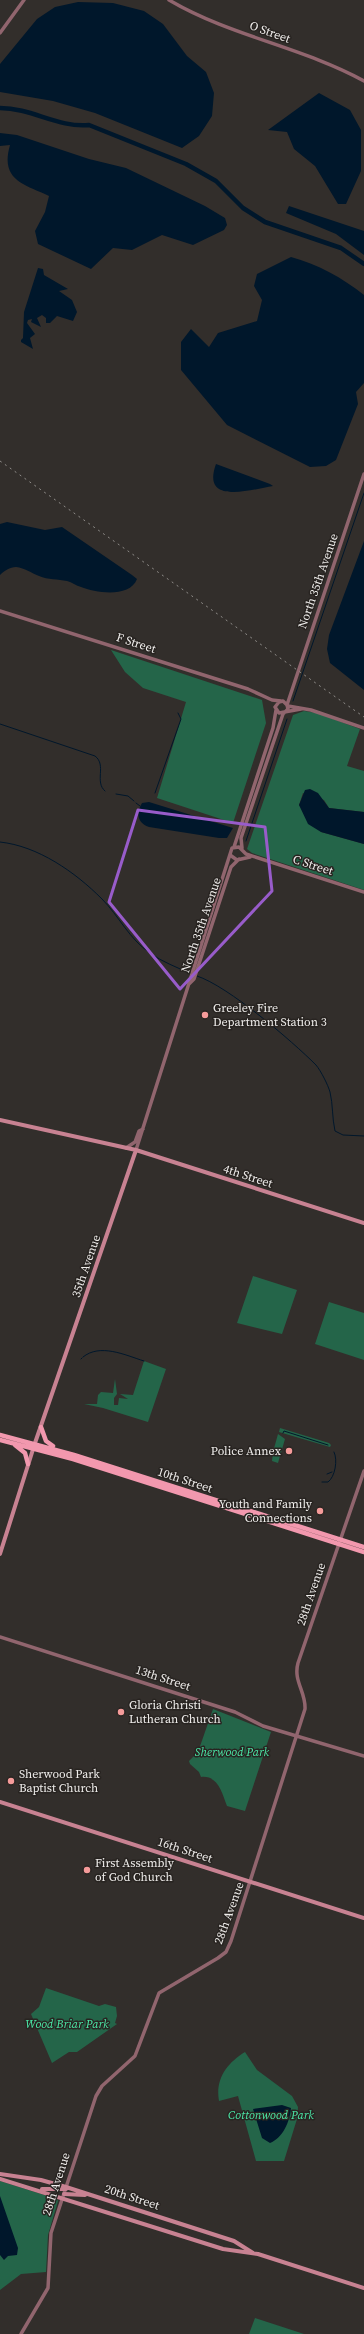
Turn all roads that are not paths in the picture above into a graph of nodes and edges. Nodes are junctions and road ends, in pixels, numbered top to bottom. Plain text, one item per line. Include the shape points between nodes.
1 (23, 0) edge
2 (169, 0) edge
3 (0, 33) edge
4 (364, 81) edge
5 (364, 474) edge
6 (0, 611) edge
7 (289, 695) junction
8 (265, 697) junction
9 (282, 701) junction
10 (288, 705) junction
11 (304, 708) junction
12 (276, 710) junction
13 (284, 713) junction
14 (364, 728) edge
15 (234, 847) junction
16 (242, 850) junction
17 (230, 855) junction
18 (255, 856) junction
19 (240, 859) junction
20 (364, 892) edge
21 (190, 984) junction
22 (0, 1120) edge
23 (143, 1129) junction
24 (126, 1148) junction
25 (136, 1150) junction
26 (364, 1223) edge
27 (41, 1427) junction
28 (0, 1435) edge
29 (0, 1440) edge
30 (10, 1442) junction
31 (34, 1445) junction
32 (61, 1451) junction
33 (28, 1464) junction
34 (108, 1468) junction
35 (364, 1472) edge
36 (177, 1492) junction
37 (197, 1494) junction
38 (202, 1500) junction
39 (222, 1502) junction
40 (340, 1542) junction
41 (364, 1547) edge
42 (364, 1552) edge
43 (0, 1554) edge
44 (0, 1637) edge
45 (298, 1735) junction
46 (364, 1756) edge
47 (0, 1802) edge
48 (251, 1882) junction
49 (364, 1918) edge
50 (0, 2174) edge
51 (0, 2179) edge
52 (66, 2188) junction
53 (37, 2189) junction
54 (94, 2195) junction
55 (63, 2196) junction
56 (254, 2253) junction
57 (364, 2288) edge
58 (21, 2334) edge

1 - 3 street
2 - 4 street, O Street via 194,14 322,62
5 - 7 street, North 35th Avenue
6 - 8 street, F Street via 248,689
7 - 9 street, North 35th Avenue
7 - 10 street, North 35th Avenue
8 - 9 street, F Street
8 - 12 street, F Street
9 - 10 street
9 - 12 street, North 35th Avenue via 276,704
10 - 11 street
10 - 13 street, North 35th Avenue
11 - 13 street
11 - 14 street
12 - 13 street
12 - 15 street via 273,728
13 - 16 street via 241,838
15 - 16 street
15 - 17 street
16 - 18 street, C Street
16 - 19 street
17 - 19 street
17 - 21 street, North 35th Avenue via 190,976
18 - 19 street, C Street
18 - 20 street, C Street
19 - 21 street, North 35th Avenue via 231,867 195,977
21 - 23 street, 35th Avenue
22 - 24 main road, 4th Street
23 - 24 street via 135,1142
23 - 25 street, 35th Avenue
24 - 25 main road, 4th Street
25 - 26 main road, 4th Street
25 - 27 main road, 35th Avenue
27 - 31 main road, 35th Avenue
27 - 32 main road via 46,1441
28 - 31 main road, 10th Street
29 - 30 main road, 10th Street
30 - 31 main road, 10th Street
30 - 33 main road via 23,1449
31 - 32 main road, 10th Street
31 - 33 main road, 35th Avenue
31 - 34 main road, 10th Street via 87,1464
32 - 34 main road, 10th Street
33 - 43 main road, 35th Avenue
34 - 36 main road, 10th Street
34 - 37 main road, 10th Street
35 - 40 street, 28th Avenue
36 - 37 main road
36 - 38 main road, 10th Street
37 - 39 main road, 10th Street
38 - 39 main road via 205,1498
38 - 40 main road, 10th Street
39 - 40 main road, 10th Street
40 - 41 main road, 10th Street
40 - 42 main road, 10th Street
40 - 45 street, 28th Avenue via 295,1673 306,1703
44 - 45 street, 13th Street via 235,1712 263,1726
45 - 46 street, 13th Street
45 - 48 street, 28th Avenue
47 - 48 main road, 16th Street
48 - 49 main road, 16th Street
48 - 52 street, 28th Avenue via 226,1952 159,1993 135,2056 99,2090
50 - 52 main road, 20th Street via 41,2180
51 - 53 main road, 20th Street
52 - 53 main road
52 - 54 main road, 20th Street
52 - 55 street, 28th Avenue
53 - 55 main road, 20th Street
54 - 55 main road
54 - 56 main road, 20th Street via 234,2241
55 - 56 main road, 20th Street via 223,2249
55 - 58 street, 28th Avenue via 51,2233 48,2288
56 - 57 main road, 20th Street

